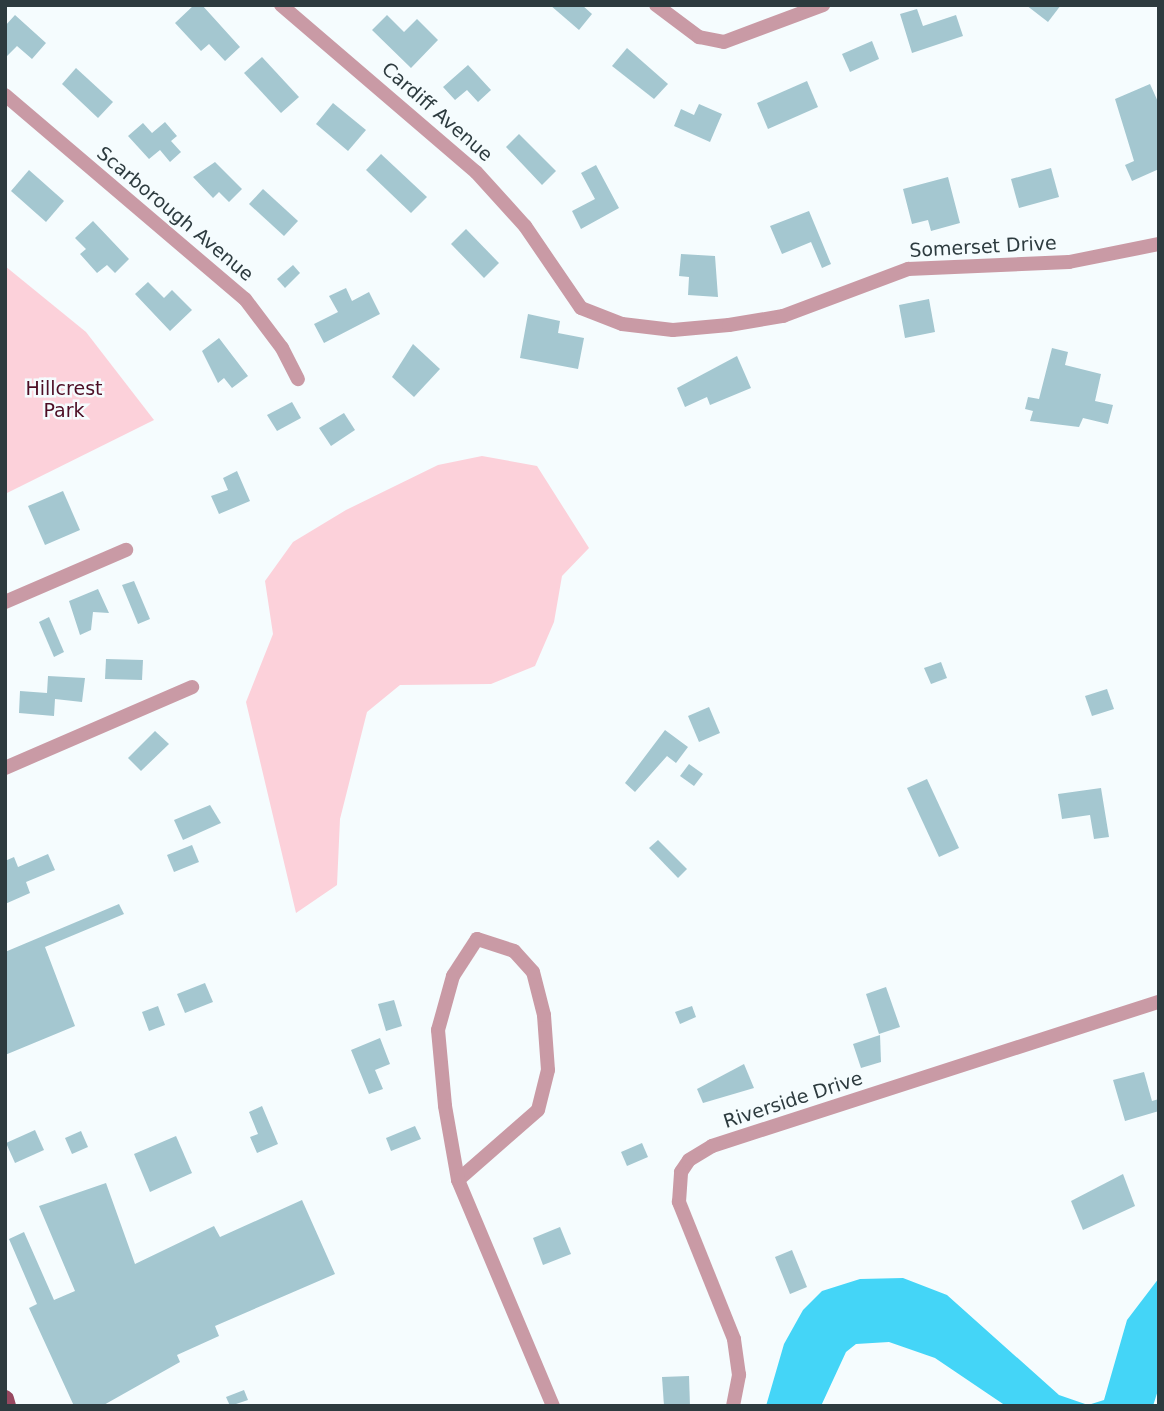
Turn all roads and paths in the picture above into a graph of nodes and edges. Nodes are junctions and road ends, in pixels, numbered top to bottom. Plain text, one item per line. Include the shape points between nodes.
1 (281, 5) edge
2 (656, 5) edge
3 (823, 5) edge
4 (5, 95) edge
5 (1159, 244) edge
6 (548, 265) joint
7 (298, 379) dead end
8 (126, 550) dead end
9 (5, 602) edge
10 (192, 687) dead end
11 (5, 768) edge
12 (1159, 1002) edge
13 (458, 1180) junction
14 (5, 1399) edge
15 (7, 1406) edge
16 (553, 1406) edge
17 (733, 1406) edge

1 - 6 street, Cardiff Avenue via 476,172 525,226
2 - 3 street via 699,37 724,42
4 - 7 street, Scarborough Avenue via 245,299 282,348
5 - 6 street, Somerset Drive via 1069,262 908,269 783,316 673,330 622,324 581,308
8 - 9 street
10 - 11 street
12 - 17 street, Riverside Drive via 712,1146 689,1160 681,1172 679,1202 734,1339 739,1375
13 - 13 street via 438,1030 453,976 477,939 514,951 533,972 544,1015 548,1070 538,1110
13 - 16 street
14 - 15 main road

